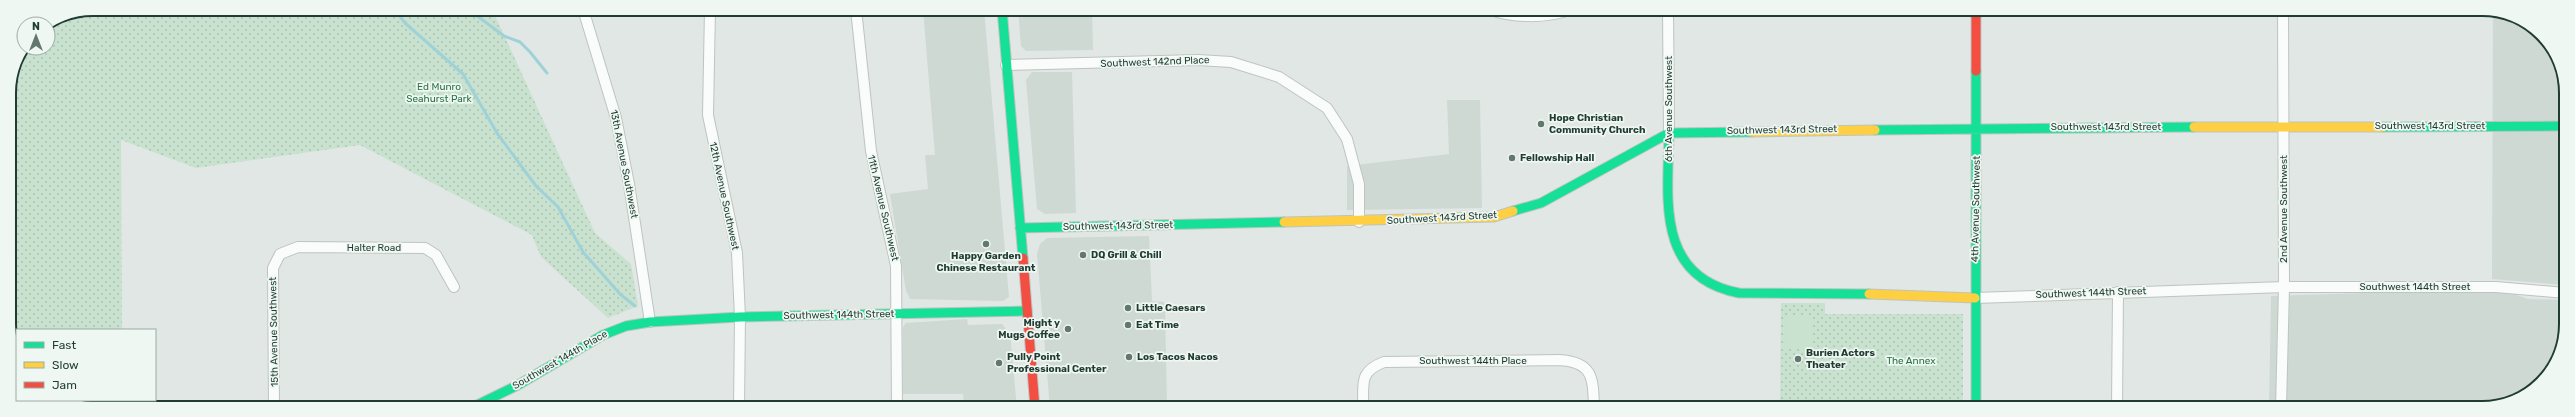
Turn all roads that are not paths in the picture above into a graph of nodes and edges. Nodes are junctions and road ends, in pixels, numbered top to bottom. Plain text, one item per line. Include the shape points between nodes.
1 (585, 16) edge
2 (710, 16) edge
3 (857, 16) edge
4 (1002, 16) edge
5 (1668, 16) edge
6 (1976, 16) edge
7 (2283, 16) edge
8 (1006, 65) junction
9 (2284, 126) junction
10 (2559, 126) edge
11 (1976, 128) junction
12 (1669, 134) junction
13 (1668, 208) joint
14 (1359, 222) junction
15 (1020, 228) junction
16 (276, 258) joint
17 (454, 286) dead end
18 (2284, 286) junction
19 (2559, 291) edge
20 (2118, 292) junction
21 (1975, 298) junction
22 (1027, 311) junction
23 (898, 313) junction
24 (740, 317) junction
25 (650, 322) junction
26 (274, 401) edge
27 (486, 401) edge
28 (739, 401) edge
29 (898, 401) edge
30 (1034, 401) edge
31 (1364, 401) edge
32 (1594, 401) edge
33 (1976, 401) edge
34 (2117, 401) edge
35 (2281, 401) edge

1 - 25 street, 13th Avenue Southwest via 616,118
2 - 24 street, 12th Avenue Southwest via 708,115 737,253
3 - 23 street, 11th Avenue Southwest via 871,151 896,266
4 - 8 street
5 - 12 street, 6th Avenue Southwest
6 - 11 street, 4th Avenue Southwest
7 - 9 street, 2nd Avenue Southwest
8 - 14 street, Southwest 142nd Place via 1198,60 1231,62 1279,77 1328,108 1347,139 1359,184
8 - 15 street
9 - 10 street, Southwest 143rd Street
9 - 11 street, Southwest 143rd Street
9 - 18 street, 2nd Avenue Southwest
11 - 12 street, Southwest 143rd Street
11 - 21 street, 4th Avenue Southwest
12 - 13 street, 6th Avenue Southwest
12 - 14 street, Southwest 143rd Street via 1541,202 1518,211 1494,217
13 - 21 street, Southwest 144th Street via 1675,243 1687,264 1708,283 1728,291
14 - 15 street, Southwest 143rd Street
15 - 22 street
16 - 17 street, Halter Road via 287,250 298,247 425,248 436,254
16 - 26 street, 15th Avenue Southwest via 273,268
18 - 19 street, Southwest 144th Street via 2496,286
18 - 20 street, Southwest 144th Street
18 - 35 street, 2nd Avenue Southwest
20 - 21 street, Southwest 144th Street
20 - 34 street
21 - 33 street, 4th Avenue Southwest
22 - 23 street, Southwest 144th Street
22 - 30 street
23 - 24 street, Southwest 144th Street
23 - 29 street, 11th Avenue Southwest
24 - 25 street, Southwest 144th Street
24 - 28 street, 12th Avenue Southwest
25 - 27 street, Southwest 144th Place via 626,326 602,335
31 - 32 street, Southwest 144th Place via 1366,373 1375,365 1394,361 1559,360 1583,365 1593,382

